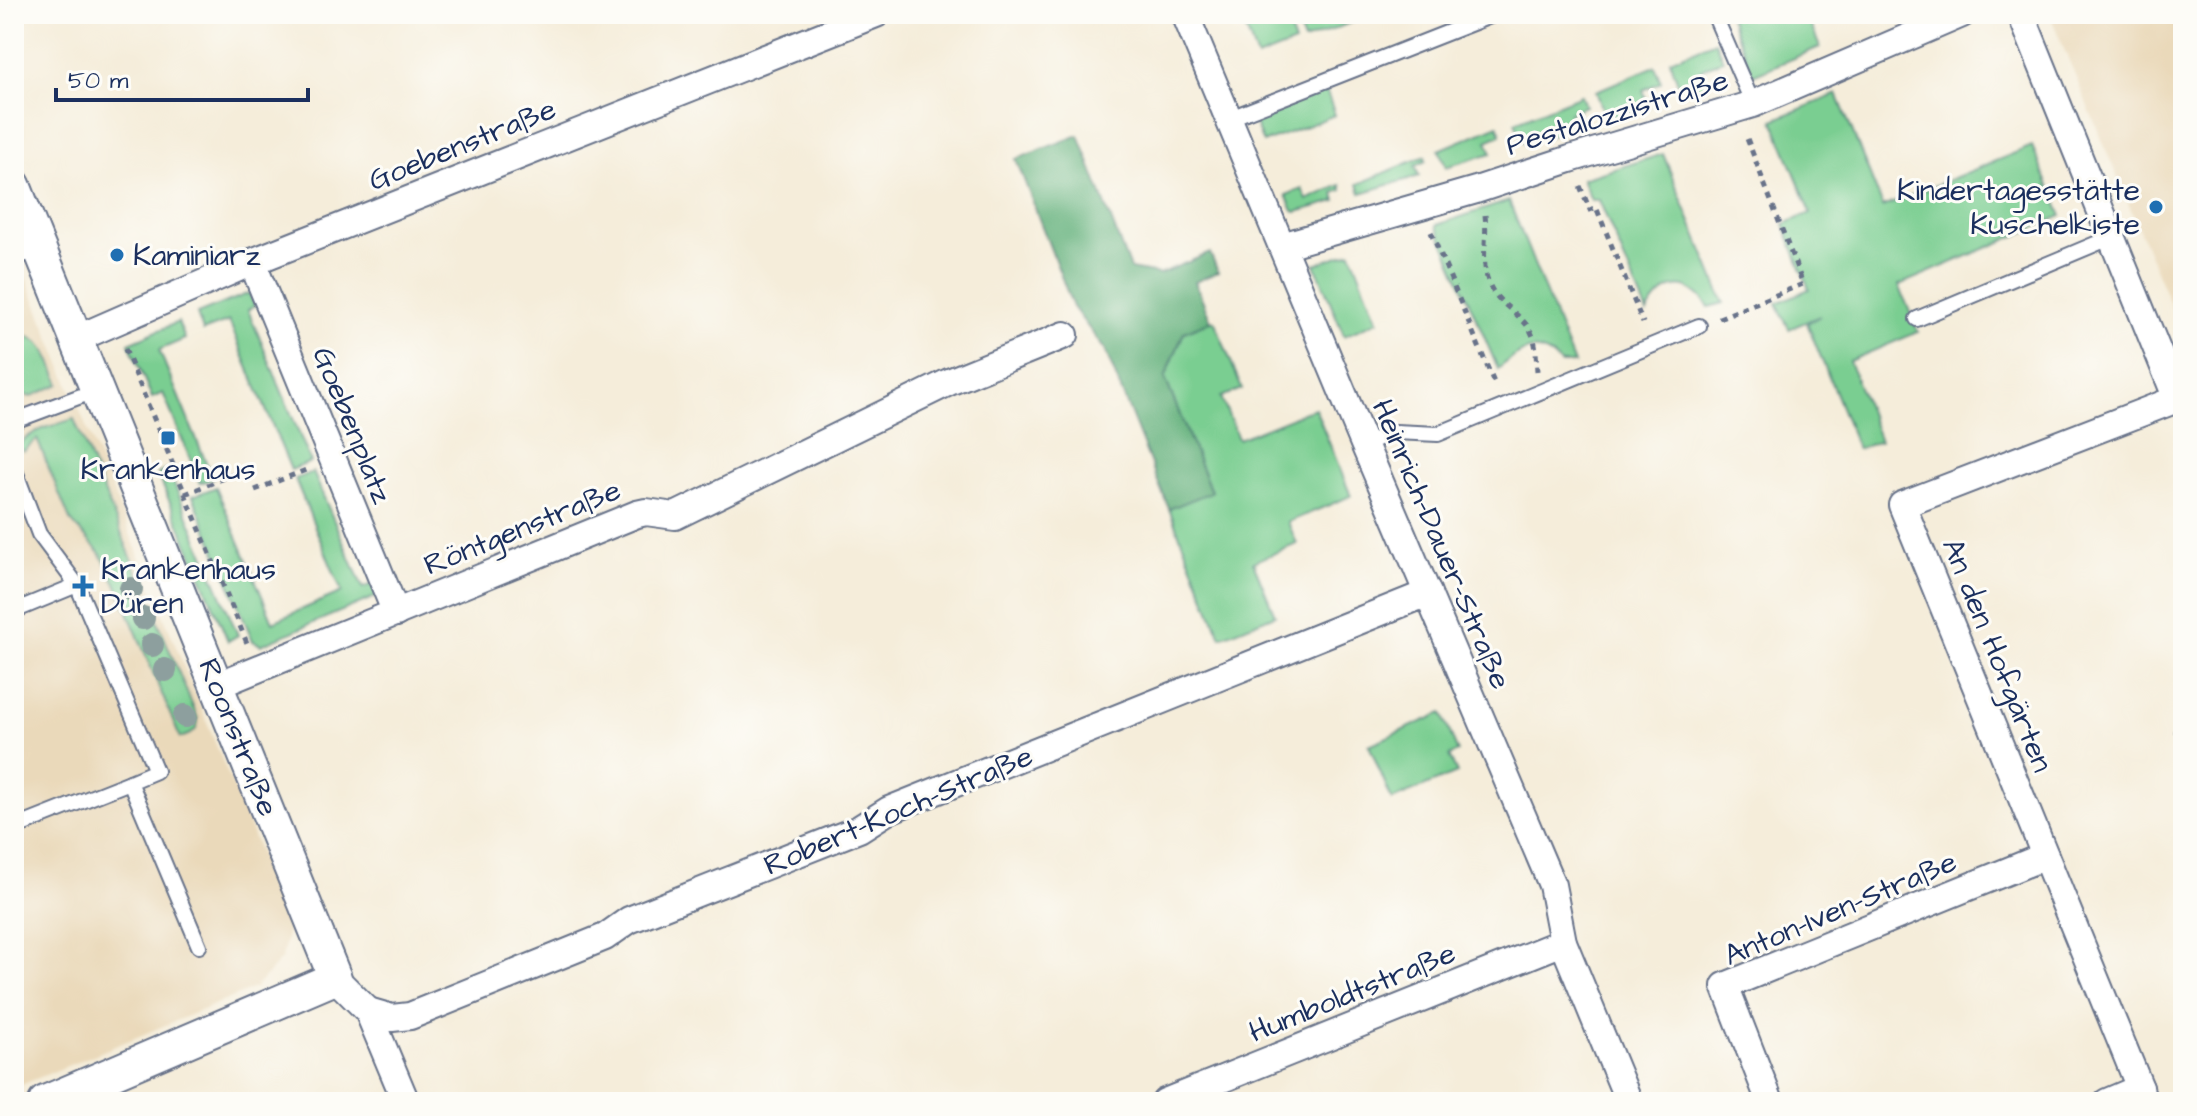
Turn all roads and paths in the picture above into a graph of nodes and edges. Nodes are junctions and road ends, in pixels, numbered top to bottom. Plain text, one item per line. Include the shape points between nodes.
1 (876, 14) edge
2 (1185, 14) edge
3 (1495, 14) edge
4 (1714, 14) edge
5 (1962, 14) edge
6 (2021, 14) edge
7 (1744, 107) junction
8 (1228, 119) junction
9 (1570, 159) junction
10 (14, 185) edge
11 (1476, 190) junction
12 (1420, 205) junction
13 (2112, 237) junction
14 (1282, 246) junction
15 (27, 254) edge
16 (252, 262) junction
17 (29, 299) dead end
18 (14, 305) edge
19 (1917, 319) dead end
20 (114, 322) junction
21 (1699, 326) joint
22 (1065, 335) dead end
23 (76, 339) junction
24 (1652, 346) junction
25 (97, 390) junction
26 (1539, 392) junction
27 (2180, 401) edge
28 (1504, 406) junction
29 (14, 421) edge
30 (1364, 444) junction
31 (2183, 451) edge
32 (333, 459) junction
33 (14, 468) edge
34 (247, 469) dead end
35 (255, 490) dead end
36 (2183, 491) edge
37 (185, 494) junction
38 (77, 585) junction
39 (1428, 593) junction
40 (14, 611) edge
41 (396, 613) junction
42 (258, 670) junction
43 (218, 685) junction
44 (2183, 693) edge
45 (2183, 749) edge
46 (130, 782) junction
47 (14, 828) edge
48 (2045, 856) junction
49 (1563, 942) junction
50 (199, 946) dead end
51 (335, 978) junction
52 (368, 1011) junction
53 (2142, 1095) edge
54 (45, 1102) edge
55 (406, 1102) edge
56 (1165, 1102) edge
57 (1629, 1102) edge
58 (1770, 1102) edge
59 (2107, 1102) edge

1 - 16 street, Goebenstraße
2 - 8 street, Heinrich-Dauer-Straße
3 - 8 lane
4 - 7 lane
5 - 7 street, Pestalozzistraße
6 - 13 street
7 - 9 street, Pestalozzistraße
7 - 21 path via 1803,284
8 - 14 street, Heinrich-Dauer-Straße
9 - 11 street, Pestalozzistraße
9 - 24 path via 1590,210 1596,207
10 - 15 street, Roonstraße
11 - 12 street, Pestalozzistraße
11 - 26 path via 1486,222 1484,270 1492,290 1534,337
12 - 14 street, Pestalozzistraße
12 - 28 path
13 - 19 lane
13 - 27 street
14 - 30 street, Heinrich-Dauer-Straße
15 - 23 street, Roonstraße
16 - 20 street, Goebenstraße
16 - 32 street, Goebenplatz
17 - 18 path
20 - 23 street, Goebenstraße
20 - 37 path
21 - 24 lane
22 - 41 street, Röntgenstraße via 949,382 675,516 637,514
23 - 25 street, Roonstraße
24 - 26 lane
25 - 29 lane
25 - 43 street, Roonstraße
26 - 28 lane
27 - 48 street, An den Hofgärten via 1902,505
28 - 30 lane via 1438,434 1395,432
30 - 39 street, Heinrich-Dauer-Straße
31 - 36 path via 2177,474
32 - 35 path
32 - 41 street, Goebenplatz
33 - 38 lane via 39,534
34 - 37 path
37 - 42 path
38 - 40 lane
38 - 46 lane via 156,771
39 - 49 street, Heinrich-Dauer-Straße via 1552,885
39 - 52 street, Robert-Koch-Straße via 889,810 859,829 629,920 605,937 410,1016 392,1018
41 - 42 street, Röntgenstraße
42 - 43 street, Röntgenstraße
43 - 51 street, Roonstraße
44 - 45 path via 2176,732
46 - 47 lane
46 - 50 lane
48 - 53 street, An den Hofgärten
48 - 58 street, Anton-Iven-Straße via 1725,986
49 - 56 street, Humboldtstraße
49 - 57 street, Heinrich-Dauer-Straße
51 - 52 street, Roonstraße
51 - 54 street
52 - 55 street, Roonstraße
53 - 59 street

